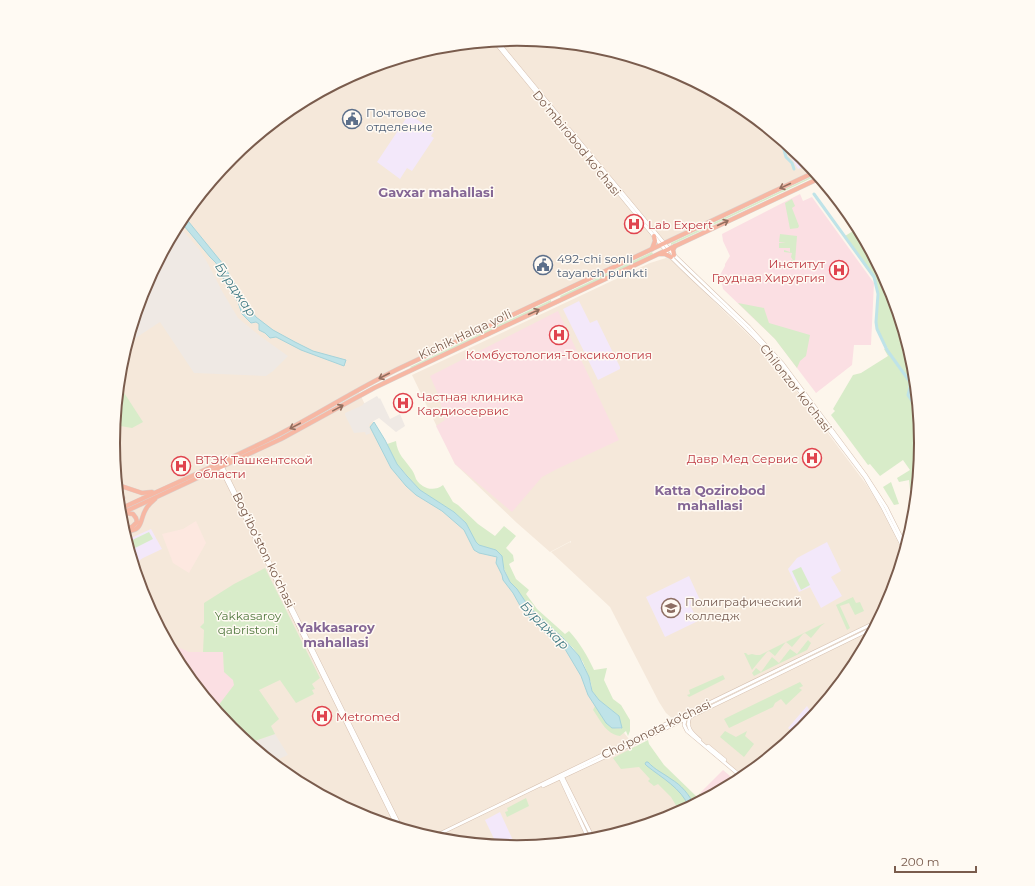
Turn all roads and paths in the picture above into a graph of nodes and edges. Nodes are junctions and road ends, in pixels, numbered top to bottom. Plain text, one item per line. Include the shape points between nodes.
1 (501, 47) edge
2 (501, 47) edge
3 (810, 174) edge
4 (815, 180) edge
5 (654, 236) junction
6 (662, 244) junction
7 (675, 246) junction
8 (652, 249) junction
9 (667, 250) junction
10 (659, 254) junction
11 (672, 256) junction
12 (554, 295) junction
13 (557, 302) junction
14 (405, 366) junction
15 (408, 372) junction
16 (814, 408) junction
17 (310, 418) junction
18 (313, 422) junction
19 (220, 466) junction
20 (172, 484) junction
21 (123, 487) edge
22 (162, 494) junction
23 (126, 505) edge
24 (127, 511) edge
25 (127, 512) edge
26 (130, 528) edge
27 (130, 531) edge
28 (902, 540) edge
29 (901, 544) edge
30 (870, 626) edge
31 (868, 629) edge
32 (860, 632) junction
33 (689, 716) junction
34 (685, 719) junction
35 (675, 722) junction
36 (684, 727) junction
37 (689, 730) junction
38 (738, 773) edge
39 (738, 773) edge
40 (561, 777) junction
41 (394, 820) edge
42 (398, 821) edge
43 (445, 833) edge
44 (590, 833) edge
45 (586, 834) edge

1 - 6 main road, Doʻmbirobod koʻchasi
2 - 5 main road, Doʻmbirobod koʻchasi
3 -> 6 highway, Kichik Halqa yo'li
7 -> 4 highway, Kichik Halqa yo'li
5 - 6 main road, Doʻmbirobod koʻchasi
5 - 8 highway
6 - 8 highway, Kichik Halqa yo'li
6 - 9 main road, Chilonzor ko'chasi
7 - 9 highway, Kichik Halqa yo'li
7 - 11 highway
8 - 12 highway, Kichik Halqa yo'li
9 - 10 highway, Kichik Halqa yo'li
9 - 11 main road, Chilonzor ko'chasi
10 - 11 highway
10 - 13 highway, Kichik Halqa yo'li
11 - 16 main road, Chilonzor ko'chasi via 769,348
12 - 13 highway
12 - 14 highway, Kichik Halqa yo'li
15 -> 13 highway, Kichik Halqa yo'li
14 - 15 highway
14 -> 17 highway, Kichik Halqa yo'li
18 -> 15 highway, Kichik Halqa yo'li
16 - 28 main road, Chilonzor ko'chasi via 873,485
16 - 29 main road, Chilonzor ko'chasi via 865,477
17 - 18 highway
17 -> 19 highway, Kichik Halqa yo'li
18 - 19 highway, Kichik Halqa yo'li
19 - 20 highway, Kichik Halqa yo'li
19 - 22 highway, Kichik Halqa yo'li
19 - 41 main road, Bogʻiboʻston koʻchasi
19 - 42 main road, Bogʻiboʻston koʻchasi
20 - 21 highway via 145,494
20 - 23 highway, Kichik Halqa yo'li
22 - 24 highway, Kichik Halqa yo'li
22 - 27 highway via 148,505 138,527
25 - 26 highway via 131,513 137,520 136,524
30 - 32 main road, Cho'ponota ko'chasi
31 - 32 main road, Cho'ponota ko'chasi
32 - 33 main road, Cho'ponota ko'chasi
33 - 34 main road
33 - 35 main road, Cho'ponota ko'chasi
33 - 37 main road
34 - 35 main road, Cho'ponota ko'chasi
34 - 36 main road
35 - 36 main road
35 - 40 main road, Cho'ponota ko'chasi
36 - 37 main road
36 - 39 main road
37 - 38 main road
40 - 43 main road, Cho'ponota ko'chasi
40 - 44 main road
40 - 45 main road

